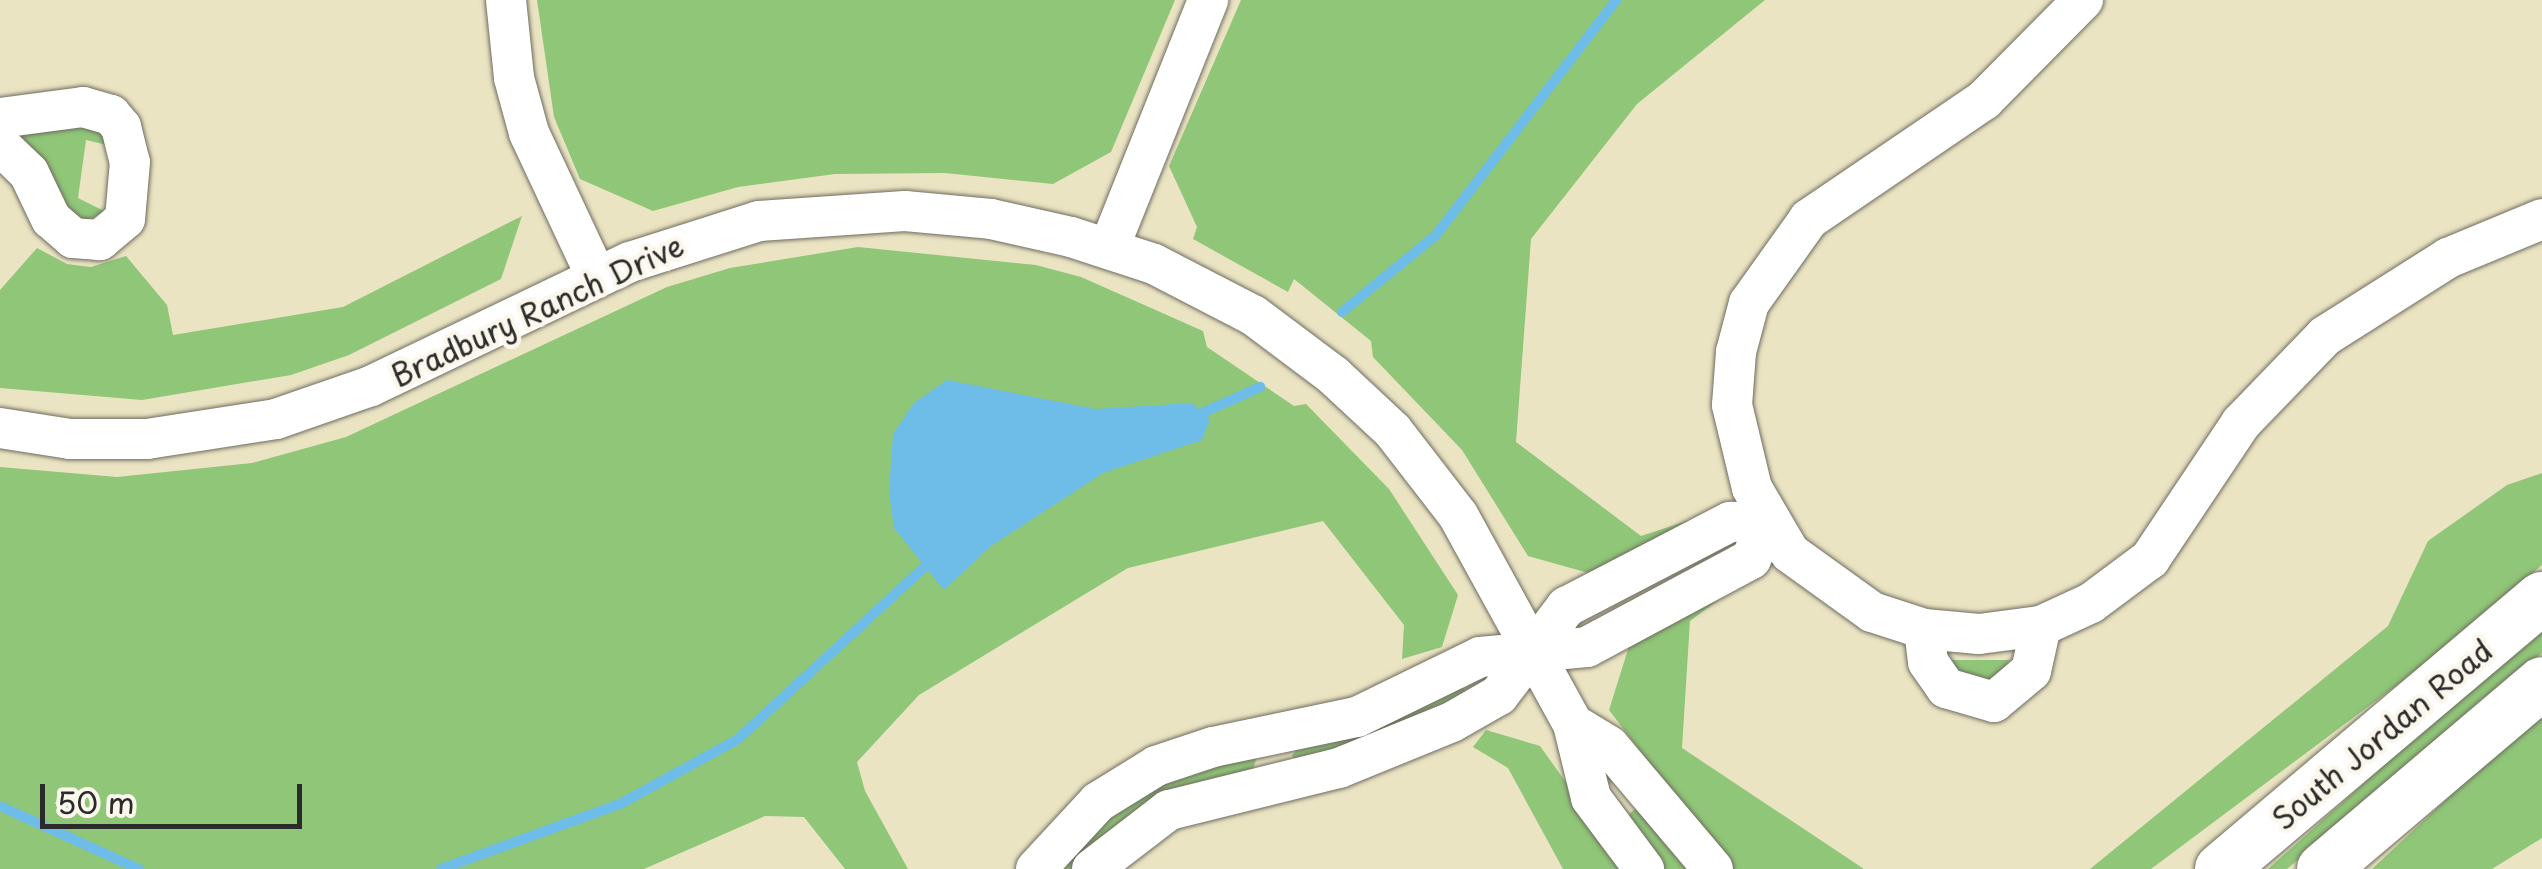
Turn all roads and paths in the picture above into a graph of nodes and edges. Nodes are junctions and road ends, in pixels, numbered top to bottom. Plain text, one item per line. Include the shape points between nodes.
1 (506, 0) edge
2 (1208, 0) edge
3 (2083, 0) edge
4 (0, 118) edge
5 (0, 145) edge
6 (2542, 219) edge
7 (1108, 248) junction
8 (596, 276) junction
9 (0, 428) edge
10 (1768, 522) junction
11 (2542, 598) edge
12 (2041, 626) junction
13 (1924, 629) junction
14 (1532, 650) junction
15 (2542, 683) edge
16 (1573, 724) junction
17 (1272, 737) junction
18 (1281, 781) junction
19 (1036, 869) edge
20 (1092, 869) edge
21 (1644, 869) edge
22 (1713, 869) edge
23 (2221, 869) edge
24 (2322, 869) edge

1 - 8 street via 514,78 530,133
2 - 7 street
3 - 10 street via 1984,100 1809,218 1760,281 1736,352 1732,405 1743,465
4 - 5 street via 83,107 111,115 127,144 125,219 100,240 74,238 51,219 29,173
6 - 12 street via 2448,258 2353,314 2266,393 2150,559 2091,603
7 - 8 street, Bradbury Ranch Drive via 991,219 834,212 725,229
7 - 14 street, Bradbury Ranch Drive via 1253,315 1393,431 1437,486
8 - 9 street, Bradbury Ranch Drive via 372,386 276,419 147,439 70,439
10 - 13 street via 1790,553 1830,587 1872,612
10 - 14 street via 1730,522 1566,608
11 - 23 main road, South Jordan Road
12 - 13 street via 1979,634
12 - 13 street via 2031,670 1994,702 1946,688 1928,662
14 - 16 street, Bradbury Ranch Drive
14 - 17 street via 1480,657 1370,712
14 - 18 street via 1499,695 1452,722 1368,759
15 - 24 main road
16 - 21 street, Bradbury Ranch Drive via 1591,798
16 - 22 street, Bradbury Ranch Drive via 1608,746
17 - 18 street
17 - 19 street via 1213,747 1136,776 1081,818
18 - 20 street via 1169,810

